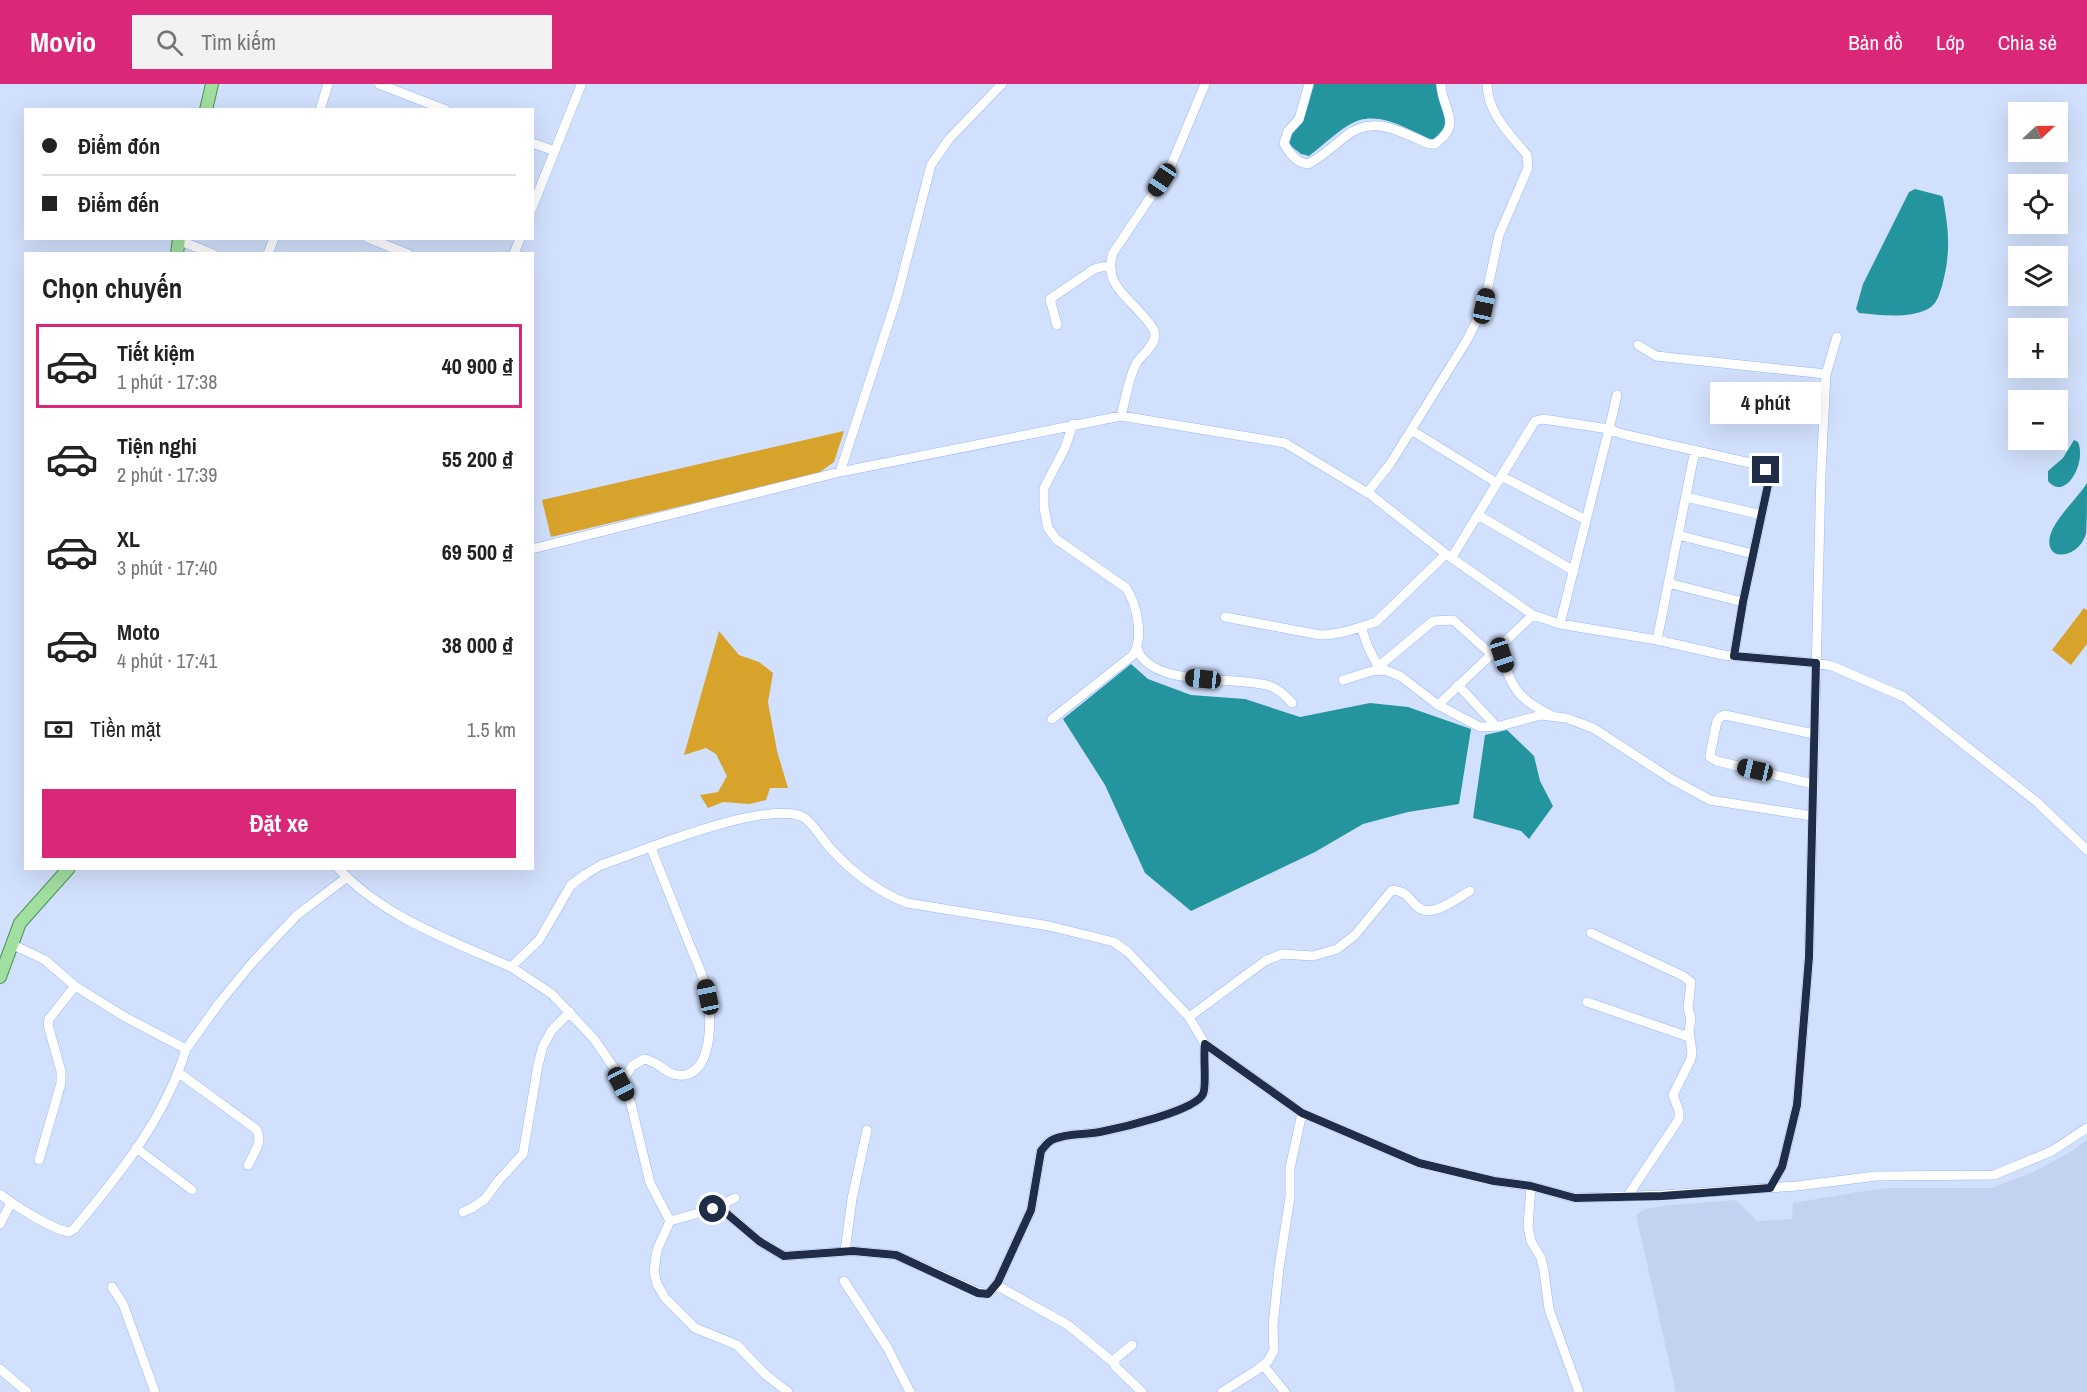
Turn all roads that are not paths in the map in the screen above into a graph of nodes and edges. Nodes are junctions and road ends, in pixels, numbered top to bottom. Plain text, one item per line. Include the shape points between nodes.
1 (212, 84) edge
2 (328, 84) edge
3 (379, 84) edge
4 (580, 84) edge
5 (1002, 84) edge
6 (1205, 84) edge
7 (1310, 84) edge
8 (1442, 84) edge
9 (1487, 84) edge
10 (206, 108) edge
11 (321, 108) edge
12 (441, 108) edge
13 (534, 144) edge
14 (555, 151) junction
15 (534, 203) edge
16 (180, 240) edge
17 (373, 240) edge
18 (208, 252) edge
19 (403, 252) edge
20 (1109, 265) junction
21 (1057, 325) dead end
22 (1837, 337) dead end
23 (1638, 345) dead end
24 (1826, 374) junction
25 (1617, 395) dead end
26 (1121, 416) junction
27 (1073, 424) junction
28 (1609, 429) junction
29 (1411, 430) junction
30 (1695, 450) junction
31 (840, 472) junction
32 (1499, 479) junction
33 (1367, 493) junction
34 (1686, 497) junction
35 (1478, 515) junction
36 (1762, 515) junction
37 (1587, 520) junction
38 (1678, 535) junction
39 (534, 548) edge
40 (1753, 554) junction
41 (1449, 555) junction
42 (1574, 572) junction
43 (1668, 583) junction
44 (1743, 602) junction
45 (1533, 615) junction
46 (1225, 617) dead end
47 (1560, 624) junction
48 (1361, 627) junction
49 (1657, 640) junction
50 (1499, 647) junction
51 (1137, 648) junction
52 (1491, 654) junction
53 (1734, 656) junction
54 (1816, 663) junction
55 (1379, 668) junction
56 (1343, 680) dead end
57 (1458, 685) junction
58 (1292, 703) dead end
59 (1438, 705) junction
60 (1551, 715) junction
61 (1052, 719) dead end
62 (1496, 726) junction
63 (1814, 734) junction
64 (1813, 784) junction
65 (1812, 816) junction
66 (651, 849) junction
67 (2087, 850) edge
68 (67, 870) edge
69 (340, 870) edge
70 (346, 878) junction
71 (1470, 891) dead end
72 (1591, 933) dead end
73 (11, 944) junction
74 (511, 967) junction
75 (0, 977) edge
76 (75, 986) junction
77 (1587, 1002) dead end
78 (570, 1012) junction
79 (1190, 1017) junction
80 (1689, 1037) junction
81 (1205, 1044) junction
82 (186, 1049) junction
83 (179, 1073) junction
84 (621, 1084) junction
85 (1302, 1113) junction
86 (2087, 1128) edge
87 (867, 1130) dead end
88 (136, 1148) junction
89 (39, 1160) dead end
90 (248, 1165) dead end
91 (1531, 1186) junction
92 (1770, 1188) junction
93 (192, 1190) dead end
94 (0, 1194) edge
95 (1627, 1197) junction
96 (735, 1198) dead end
97 (11, 1203) junction
98 (719, 1207) junction
99 (463, 1212) dead end
100 (670, 1221) junction
101 (0, 1224) edge
102 (845, 1251) junction
103 (844, 1281) dead end
104 (996, 1285) junction
105 (112, 1287) dead end
106 (1131, 1345) dead end
107 (1114, 1363) junction
108 (1263, 1365) junction
109 (0, 1369) edge
110 (27, 1392) edge
111 (155, 1392) edge
112 (788, 1392) edge
113 (910, 1392) edge
114 (1142, 1392) edge
115 (1222, 1392) edge
116 (1285, 1392) edge
117 (1579, 1392) edge

1 - 10 main road
2 - 11 street
3 - 12 street
4 - 14 street
5 - 31 street via 949,139 931,165 897,297
6 - 20 street via 1170,168 1113,253
7 - 8 street via 1299,119 1284,142 1292,156 1308,164 1352,131 1373,124 1435,144 1450,127
9 - 29 street via 1491,105 1504,130 1527,155 1528,168 1499,235 1484,306
13 - 14 street
14 - 15 street
16 - 18 street
17 - 19 street
20 - 21 street via 1094,269 1050,299
20 - 26 street via 1115,284 1143,314 1155,335 1136,364
22 - 24 street
23 - 24 street via 1656,356
24 - 54 street
25 - 28 street
26 - 27 street
26 - 33 street via 1285,443
27 - 31 street
27 - 51 street via 1044,488 1048,528 1056,539 1126,588 1137,610
28 - 30 street
28 - 32 street via 1538,419
28 - 37 street
29 - 32 street
29 - 33 street
30 - 34 street
30 - 36 street via 1766,470 1769,480
31 - 39 street
32 - 35 street
32 - 37 street
33 - 41 street
34 - 36 street
34 - 38 street
35 - 41 street
35 - 42 street
36 - 40 street
37 - 42 street
38 - 40 street
38 - 43 street
40 - 44 street
41 - 45 street
41 - 48 street via 1376,622
42 - 47 street
43 - 44 street
43 - 49 street
44 - 53 street
45 - 47 street
45 - 50 street
46 - 48 street via 1320,635
47 - 49 street
48 - 55 street
49 - 53 street
50 - 52 street
50 - 60 street via 1520,697
51 - 58 street via 1148,663 1178,676 1257,683 1273,687
51 - 61 street
52 - 55 street via 1454,620 1433,621
52 - 57 street
53 - 54 street
54 - 63 street
54 - 67 street via 1905,697 2038,802
55 - 56 street
55 - 59 street via 1400,676
57 - 59 street
57 - 62 street
59 - 62 street via 1480,727
60 - 62 street
60 - 65 street via 1593,728 1710,800
63 - 64 street
63 - 64 street via 1720,717 1710,755 1717,761
64 - 65 street
65 - 92 street via 1809,957 1797,1105 1782,1167
66 - 74 street via 601,865 571,885 539,940
66 - 79 street via 716,825 769,813 805,817 831,849 886,895 907,903 1049,926 1114,942
66 - 84 street via 705,984 710,1019 708,1039 703,1061 692,1073 670,1074 644,1059 632,1066
68 - 73 main road via 20,923
69 - 70 street
70 - 74 street via 430,932
70 - 82 street via 297,915 267,947
71 - 79 street via 1427,912 1404,892 1392,890 1355,935 1337,949 1313,956 1282,954 1265,961
72 - 80 street via 1688,978
73 - 75 main road
73 - 76 street via 45,960
74 - 78 street via 552,994
76 - 82 street
76 - 89 street via 49,1019 61,1083
77 - 80 street
78 - 84 street via 594,1039
78 - 99 street via 543,1046 524,1154 485,1199
79 - 81 street
80 - 95 street via 1691,1059 1673,1095 1679,1119
81 - 85 street
81 - 104 street via 1204,1091 1196,1102 1141,1122 1059,1137 1046,1143 1041,1151 1031,1210
82 - 83 street
83 - 88 street
83 - 90 street via 256,1129 260,1141
84 - 100 street via 632,1104 650,1183
85 - 91 street via 1419,1163
85 - 108 street via 1290,1168 1290,1197 1274,1315 1274,1350
86 - 92 street via 2052,1151 1994,1175 1876,1176
87 - 102 street
88 - 93 street
88 - 97 street via 69,1232
91 - 95 street via 1575,1198
91 - 117 street via 1528,1227 1541,1258 1549,1309
92 - 95 street
94 - 97 street
96 - 98 street
97 - 101 street
98 - 100 street
98 - 102 street via 759,1241 784,1256
100 - 112 street via 657,1250 654,1271 665,1298 695,1328 737,1345
102 - 104 street via 905,1257 982,1294 988,1294
103 - 113 street via 887,1347
104 - 107 street via 1068,1325
105 - 111 street via 123,1304
106 - 107 street
107 - 114 street
108 - 115 street
108 - 116 street
109 - 110 street

